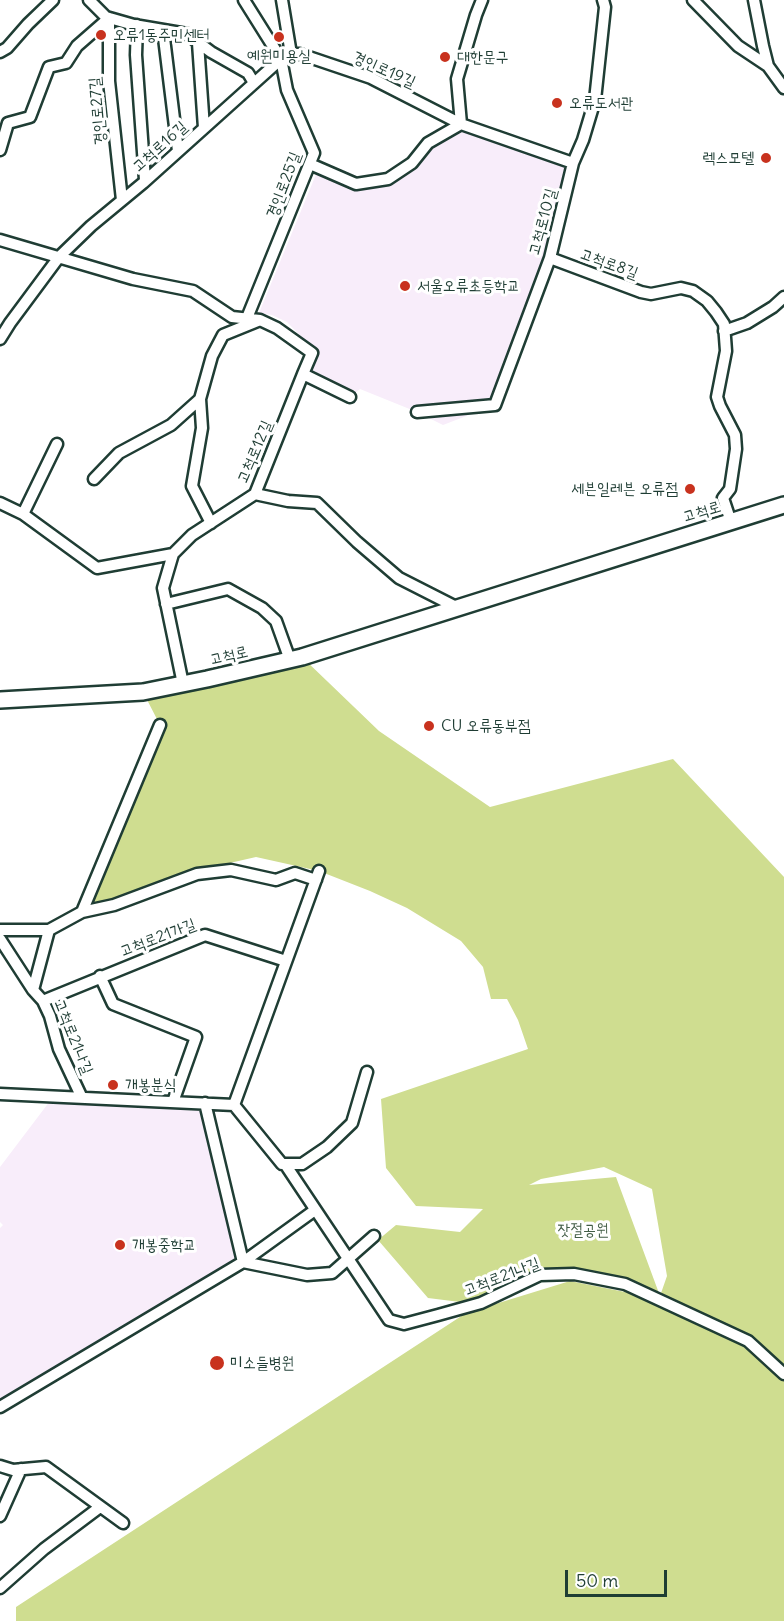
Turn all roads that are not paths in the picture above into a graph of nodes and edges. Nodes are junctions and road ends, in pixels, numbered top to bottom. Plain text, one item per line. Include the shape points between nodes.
1 (53, 0) edge
2 (89, 0) edge
3 (244, 0) edge
4 (282, 0) edge
5 (482, 0) edge
6 (603, 0) edge
7 (693, 0) edge
8 (754, 0) edge
9 (109, 18) junction
10 (137, 25) junction
11 (163, 30) junction
12 (198, 43) junction
13 (0, 52) edge
14 (286, 57) junction
15 (768, 66) junction
16 (254, 83) junction
17 (784, 88) edge
18 (461, 124) junction
19 (204, 128) junction
20 (0, 150) edge
21 (178, 151) junction
22 (573, 163) junction
23 (310, 164) junction
24 (145, 180) junction
25 (122, 200) junction
26 (0, 240) edge
27 (60, 257) junction
28 (550, 258) junction
29 (784, 297) edge
30 (246, 318) junction
31 (260, 320) junction
32 (724, 331) junction
33 (0, 339) edge
34 (303, 374) junction
35 (350, 397) dead end
36 (200, 399) junction
37 (417, 412) dead end
38 (57, 444) dead end
39 (94, 479) dead end
40 (255, 494) junction
41 (0, 503) edge
42 (784, 505) edge
43 (23, 514) junction
44 (730, 522) junction
45 (211, 523) junction
46 (172, 554) junction
47 (166, 604) junction
48 (458, 608) junction
49 (290, 660) junction
50 (183, 684) junction
51 (0, 700) edge
52 (160, 725) dead end
53 (82, 912) junction
54 (0, 930) edge
55 (49, 930) junction
56 (0, 939) edge
57 (286, 961) junction
58 (100, 976) junction
59 (33, 990) junction
60 (43, 1001) junction
61 (367, 1072) dead end
62 (0, 1094) edge
63 (82, 1098) junction
64 (173, 1102) junction
65 (206, 1103) junction
66 (234, 1105) junction
67 (285, 1164) junction
68 (315, 1210) junction
69 (374, 1236) dead end
70 (347, 1258) junction
71 (243, 1262) junction
72 (784, 1374) edge
73 (0, 1407) edge
74 (0, 1466) edge
75 (21, 1469) junction
76 (100, 1507) junction
77 (0, 1516) edge
78 (123, 1523) dead end
79 (0, 1588) edge

1 - 13 street
2 - 9 street
3 - 14 street, 경인로25길
4 - 14 street
5 - 18 street via 457,79
6 - 22 street, 고척로10길 via 595,100
7 - 15 street via 738,46
8 - 15 street
9 - 10 street
9 - 20 street via 77,46 66,63 49,67 30,117 8,123
9 - 25 street, 경인로27길 via 109,81
10 - 11 street
10 - 24 street
11 - 12 street via 187,34
11 - 21 street
12 - 16 street via 248,73
12 - 19 street
14 - 16 street, 고척로16길
14 - 18 street, 경인로19길 via 300,54 372,78
14 - 23 street, 경인로25길 via 287,90 314,153
15 - 17 street
16 - 19 street, 고척로16길
18 - 22 street, 경인로19길
18 - 23 street via 428,143 412,163 388,179 356,184
19 - 21 street, 고척로16길
21 - 24 street, 고척로16길
22 - 28 street, 고척로10길
23 - 30 street, 경인로25길
24 - 25 street, 고척로16길
25 - 27 street, 고척로16길
26 - 27 street
27 - 30 street via 133,279 194,291 232,317
27 - 33 street, 고척로16길
28 - 32 street, 고척로8길 via 641,292 681,288 693,291 716,312
28 - 37 street, 고척로10길 via 495,405
29 - 32 street via 747,323
30 - 31 street, 고척로12길
31 - 34 street, 고척로12길 via 312,353
31 - 36 street via 224,335 212,356
32 - 44 street, 고척로8길 via 726,351 717,397 735,435 730,489 723,498
34 - 35 street
34 - 40 street, 고척로12길
36 - 39 street via 171,425 119,453
36 - 45 street via 202,428 192,486
38 - 43 street
40 - 45 street, 고척로12길
40 - 48 street via 317,503 399,578
41 - 43 street
42 - 44 main road, 고척로
43 - 46 street via 97,568
44 - 48 main road, 고척로
45 - 46 street, 고척로12길
46 - 47 street via 163,588
47 - 49 street via 228,589 262,608 276,621
47 - 50 street
48 - 49 main road, 고척로
49 - 50 main road, 고척로
50 - 51 main road, 고척로 via 143,692
52 - 53 street
53 - 55 street
53 - 57 street via 114,905 197,874 231,870 276,880 295,873 318,875
54 - 55 street
55 - 59 street, 고척로21나길
56 - 59 street, 고척로21나길
57 - 58 street, 고척로21가길 via 205,935
57 - 66 street
58 - 60 street, 고척로21가길
58 - 64 street via 113,1004 196,1037
59 - 60 street, 고척로21나길
60 - 63 street, 고척로21나길 via 59,1049
61 - 67 street via 351,1124 302,1164
62 - 63 street, 고척로21나길
63 - 64 street, 고척로21나길
64 - 65 street, 고척로21나길
65 - 66 street, 고척로21나길
65 - 71 street
66 - 67 street, 고척로21나길
67 - 68 street, 고척로21나길
68 - 70 street, 고척로21나길
68 - 71 street
69 - 70 street
70 - 71 street via 332,1273 308,1275
70 - 72 street, 고척로21나길 via 389,1320 404,1323 438,1316 481,1303 540,1275 574,1274 625,1284 748,1341
71 - 73 street
74 - 75 street
75 - 76 street via 46,1467
75 - 77 street
76 - 78 street
76 - 79 street

